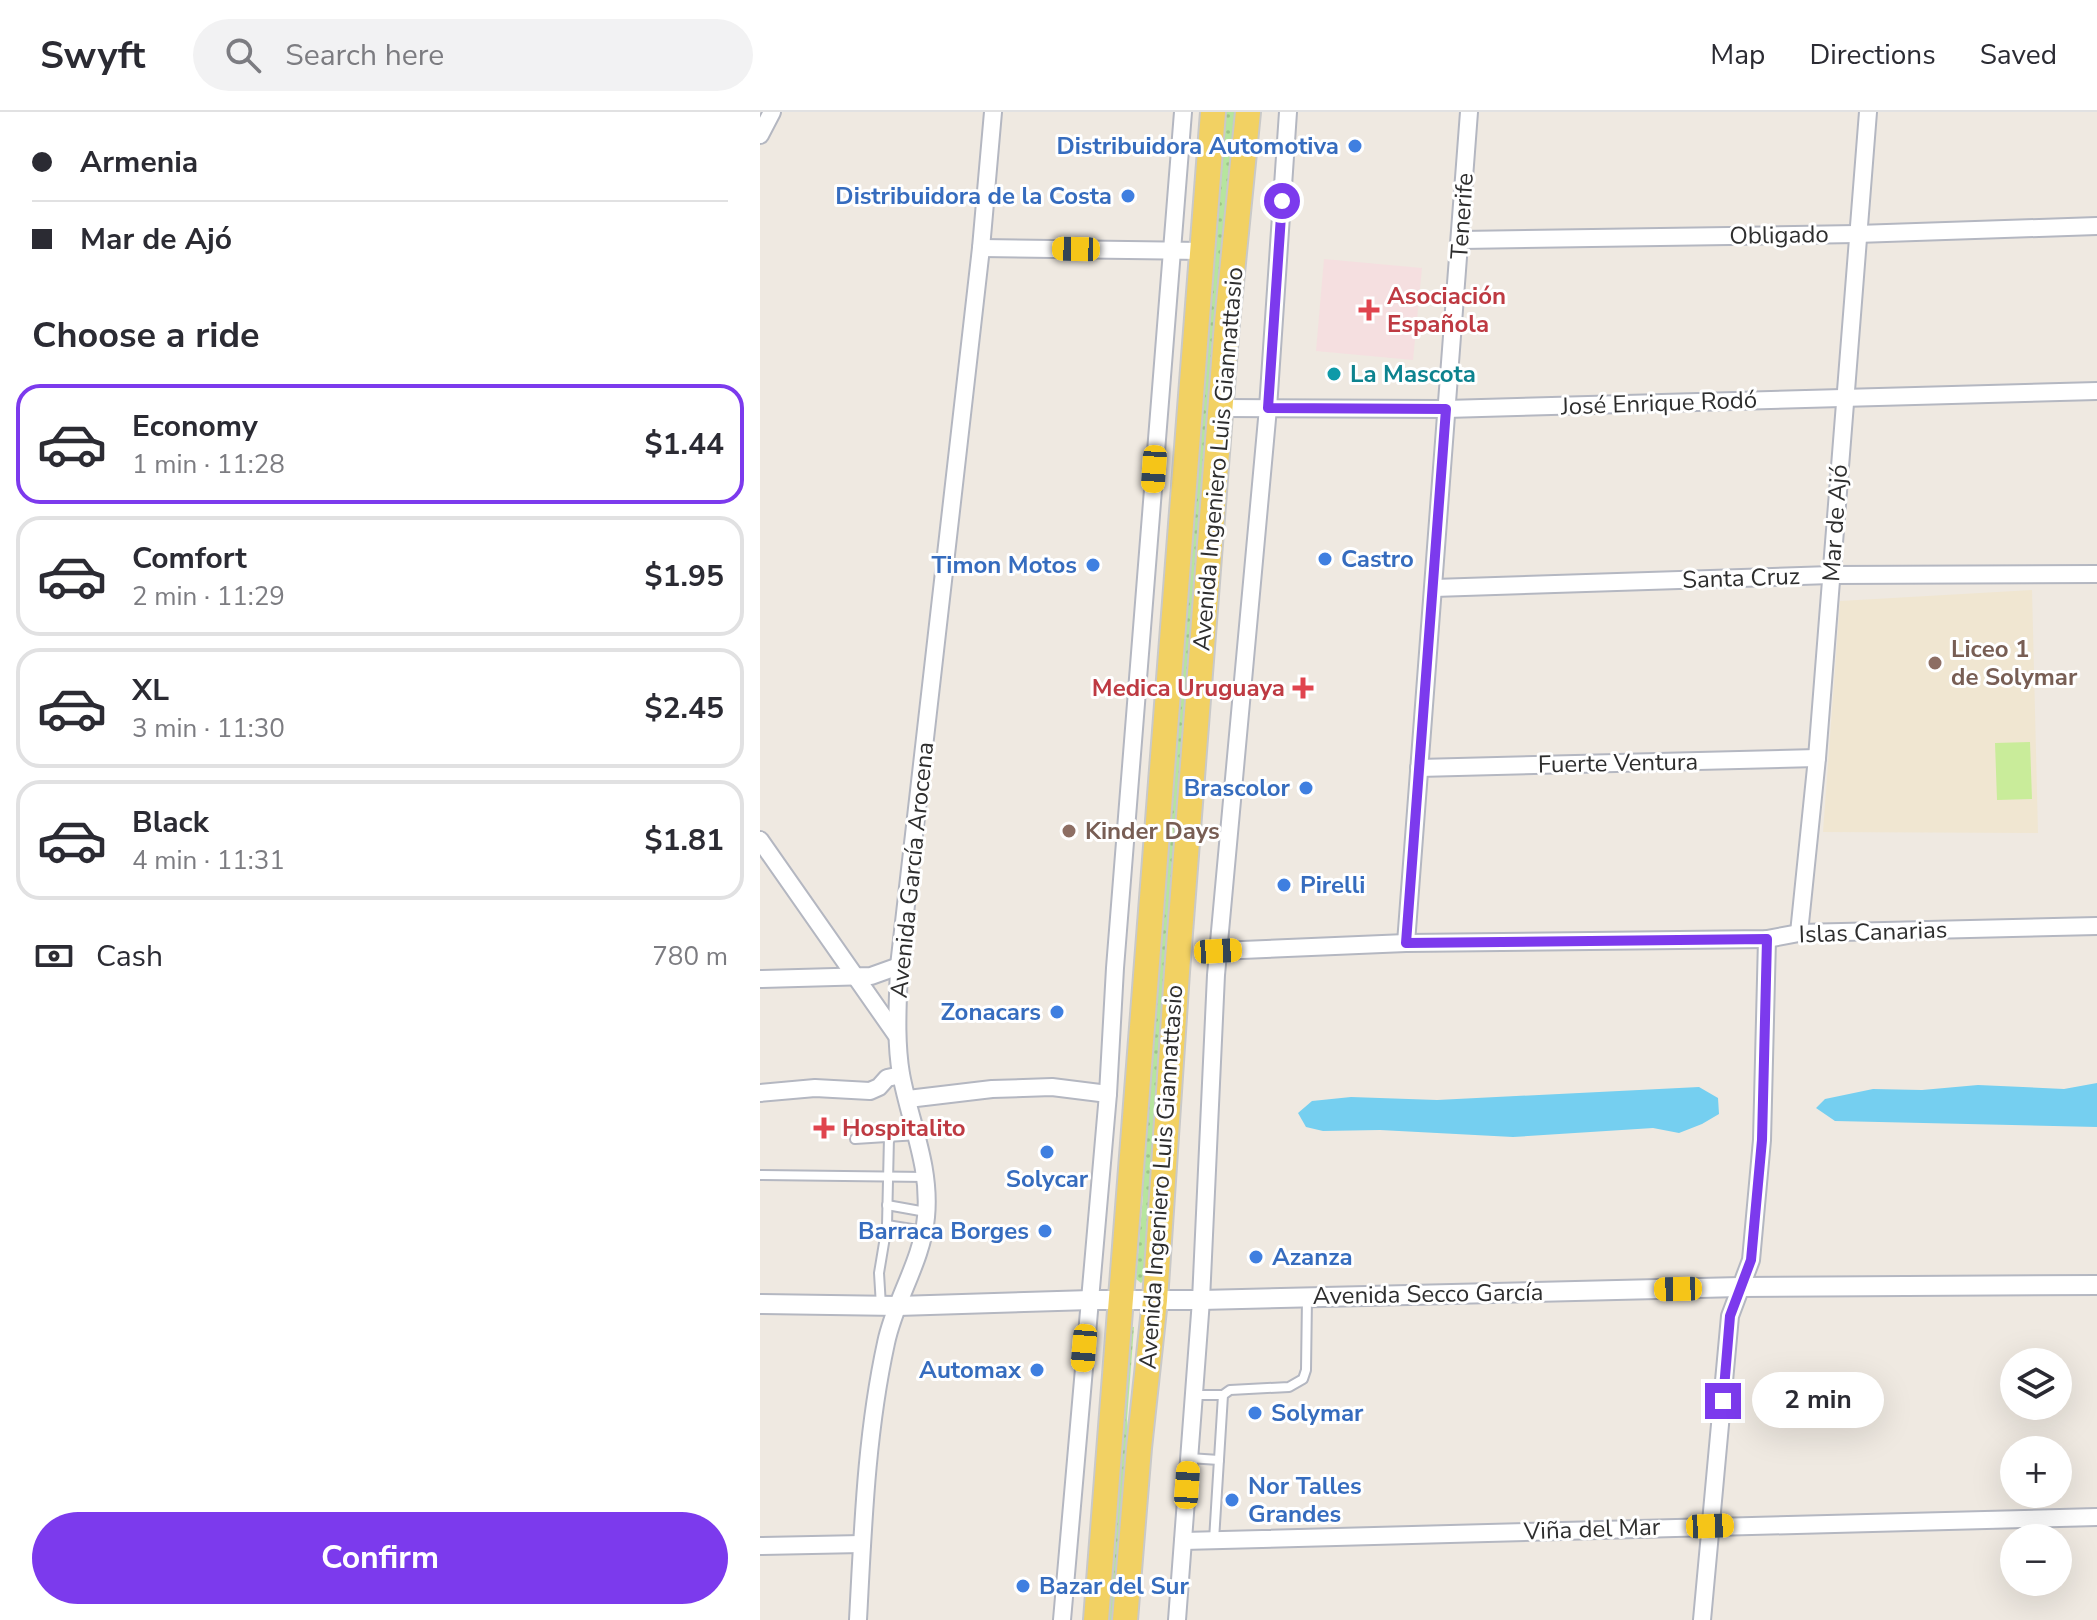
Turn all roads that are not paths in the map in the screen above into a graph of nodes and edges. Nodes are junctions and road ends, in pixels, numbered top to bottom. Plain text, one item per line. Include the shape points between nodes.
1 (772, 112) edge
2 (993, 112) edge
3 (1183, 112) edge
4 (1213, 112) edge
5 (1248, 112) edge
6 (1288, 112) edge
7 (1469, 112) edge
8 (1868, 112) edge
9 (760, 135) edge
10 (2097, 226) edge
11 (1857, 234) junction
12 (1461, 240) junction
13 (981, 248) junction
14 (1171, 251) junction
15 (1202, 251) junction
16 (2097, 391) edge
17 (1844, 397) junction
18 (1222, 408) junction
19 (1268, 408) junction
20 (1446, 409) junction
21 (2097, 574) edge
22 (1831, 575) junction
23 (1434, 588) junction
24 (1817, 758) junction
25 (1419, 768) junction
26 (760, 840) edge
27 (2097, 926) edge
28 (1799, 933) junction
29 (1767, 939) junction
30 (1406, 943) junction
31 (1218, 951) junction
32 (899, 966) junction
33 (856, 977) junction
34 (760, 979) edge
35 (897, 1036) junction
36 (901, 1075) junction
37 (760, 1093) edge
38 (1108, 1094) junction
39 (908, 1099) junction
40 (918, 1135) junction
41 (889, 1137) junction
42 (855, 1139) dead end
43 (760, 1175) edge
44 (889, 1177) junction
45 (926, 1177) junction
46 (887, 1205) junction
47 (926, 1212) junction
48 (887, 1225) junction
49 (924, 1231) junction
50 (2097, 1285) edge
51 (1740, 1287) junction
52 (1307, 1297) junction
53 (1091, 1300) junction
54 (1121, 1300) junction
55 (1155, 1300) junction
56 (1201, 1300) junction
57 (760, 1304) edge
58 (889, 1306) junction
59 (1194, 1395) junction
60 (1223, 1395) junction
61 (1189, 1458) junction
62 (1219, 1460) junction
63 (2097, 1517) edge
64 (1710, 1526) junction
65 (1214, 1540) junction
66 (1183, 1541) junction
67 (862, 1544) junction
68 (760, 1546) edge
69 (858, 1620) edge
70 (1062, 1620) edge
71 (1096, 1620) edge
72 (1125, 1620) edge
73 (1177, 1620) edge
74 (1702, 1620) edge

1 - 9 street
2 - 13 street, Avenida García Arocena
3 - 14 street
4 - 15 main road, Avenida Ingeniero Luis Giannattasio
5 - 18 main road, Avenida Ingeniero Luis Giannattasio
6 - 19 street, Avenida Ingeniero Luis Giannattasio
7 - 12 street, Tenerife
8 - 11 street, Mar de Ajó
10 - 11 street, Obligado
11 - 12 street, Obligado
11 - 17 street, Mar de Ajó
12 - 20 street, Tenerife
13 - 14 street
13 - 32 street, Avenida García Arocena
14 - 15 street
14 - 38 street
15 - 54 main road, Avenida Ingeniero Luis Giannattasio
16 - 17 street, José Enrique Rodó
17 - 20 street, José Enrique Rodó
17 - 22 street, Mar de Ajó
18 - 19 street, José Enrique Rodó
18 - 55 main road, Avenida Ingeniero Luis Giannattasio
19 - 20 street, José Enrique Rodó
19 - 31 street, Avenida Ingeniero Luis Giannattasio
20 - 23 street, Tenerife
21 - 22 street, Santa Cruz
22 - 23 street, Santa Cruz
22 - 24 street, Mar de Ajó
23 - 25 street, Tenerife
24 - 25 street, Fuerte Ventura
24 - 28 street, Mar de Ajó
25 - 30 street, Tenerife
26 - 33 street
27 - 28 street, Islas Canarias
28 - 29 street, Islas Canarias
29 - 30 street, Islas Canarias
29 - 51 street via 1762,1140 1751,1260
30 - 31 street, Islas Canarias
31 - 56 street, Avenida Ingeniero Luis Giannattasio
32 - 33 street
32 - 35 street, Avenida García Arocena
33 - 34 street
33 - 35 street
35 - 36 street, Avenida García Arocena
36 - 37 street via 870,1091
36 - 39 street, Avenida García Arocena
38 - 39 street via 1052,1087
38 - 53 street
39 - 40 street, Avenida García Arocena
40 - 41 lane
40 - 45 street, Avenida García Arocena
41 - 42 lane
41 - 44 lane
43 - 44 lane
44 - 45 lane
44 - 46 lane
45 - 47 street, Avenida García Arocena
46 - 47 lane
46 - 48 lane
47 - 49 street, Avenida García Arocena
48 - 49 lane
48 - 58 lane via 879,1273
49 - 58 street, Avenida García Arocena via 919,1255
50 - 51 street, Avenida Secco García
51 - 52 street, Avenida Secco García
51 - 64 street via 1730,1316
52 - 56 street, Avenida Secco García
52 - 60 lane via 1303,1379 1289,1387 1230,1390
53 - 54 street, Avenida Secco García
53 - 58 street, Avenida Secco García
53 - 70 street
54 - 55 street, Avenida Secco García
54 - 71 main road, Avenida Ingeniero Luis Giannattasio
55 - 56 street, Avenida Secco García
55 - 72 main road, Avenida Ingeniero Luis Giannattasio
56 - 59 street, Avenida Ingeniero Luis Giannattasio
57 - 58 street, Avenida Secco García
58 - 67 street, Avenida García Arocena via 870,1435
59 - 60 lane
59 - 61 street, Avenida Ingeniero Luis Giannattasio
60 - 62 lane
61 - 62 lane
61 - 66 street, Avenida Ingeniero Luis Giannattasio
62 - 65 lane
63 - 64 street, Viña del Mar
64 - 65 street, Viña del Mar
64 - 74 street
65 - 66 street, Viña del Mar
66 - 73 street, Avenida Ingeniero Luis Giannattasio
67 - 68 street
67 - 69 street, Avenida García Arocena

